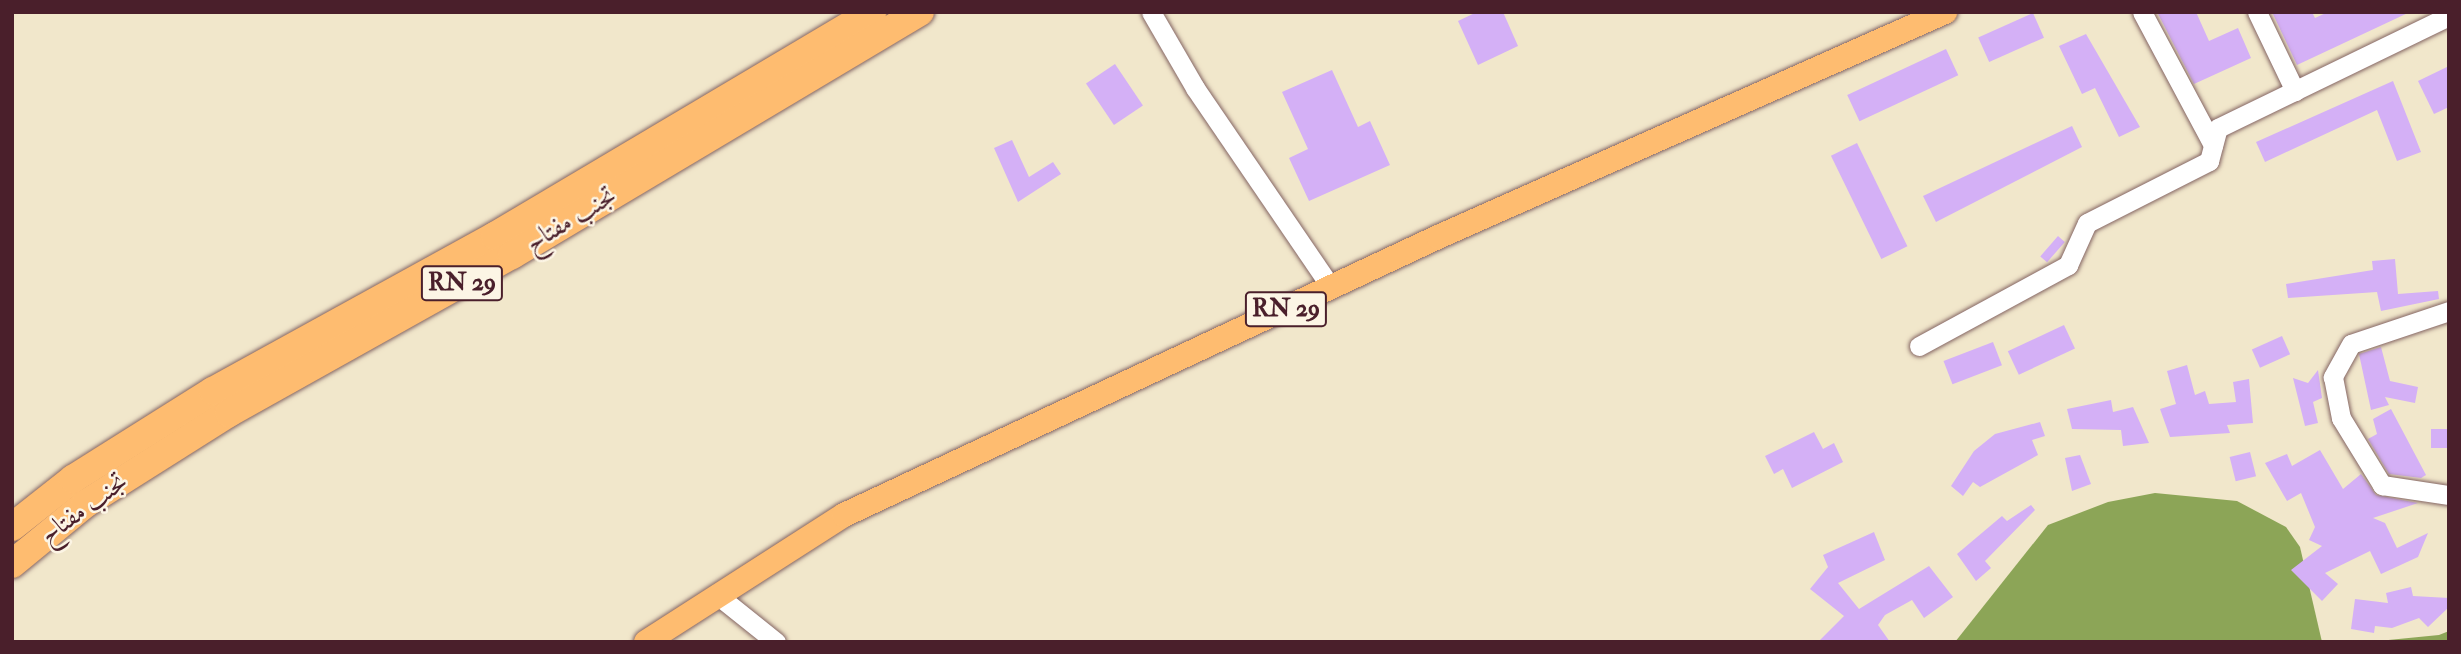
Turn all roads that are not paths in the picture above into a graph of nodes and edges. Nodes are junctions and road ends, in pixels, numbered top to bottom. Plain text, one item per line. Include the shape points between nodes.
1 (872, 12) edge
2 (920, 12) edge
3 (1151, 12) edge
4 (1945, 12) edge
5 (2142, 12) edge
6 (2257, 12) edge
7 (2441, 16) edge
8 (2295, 90) junction
9 (2213, 145) junction
10 (1331, 287) junction
11 (2449, 311) edge
12 (1919, 346) dead end
13 (2449, 495) edge
14 (12, 527) edge
15 (12, 564) edge
16 (716, 594) junction
17 (646, 642) edge
18 (776, 642) edge

1 - 14 highway, تجنب مفتاح / RN 29 via 495,236 214,391 73,479
2 - 15 highway, تجنب مفتاح / RN 29 via 512,255 229,413 85,503
3 - 10 street via 1195,89
4 - 10 main road, RN 29
5 - 9 street
6 - 8 street
7 - 8 street
8 - 9 street via 2218,128
9 - 12 street via 2209,161 2087,223 2068,265
10 - 16 main road, RN 29 via 844,515
11 - 13 street via 2351,344 2333,377 2341,418 2382,485
16 - 17 main road, RN 29
16 - 18 street

